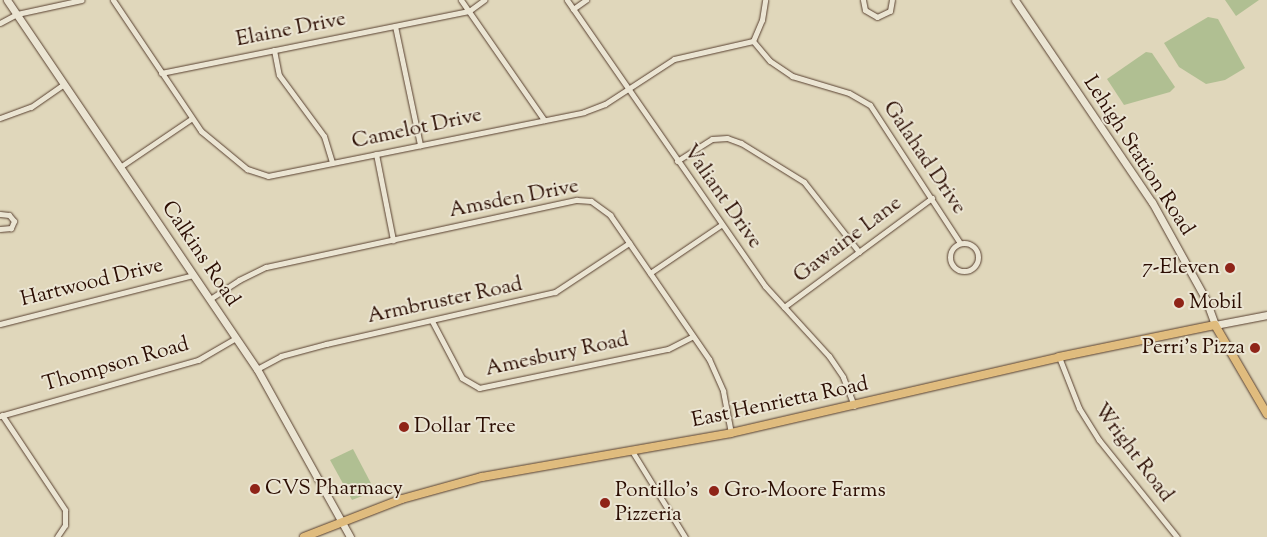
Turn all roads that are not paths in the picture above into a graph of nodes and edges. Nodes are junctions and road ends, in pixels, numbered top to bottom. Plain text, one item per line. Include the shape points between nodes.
1 (7, 0) edge
2 (82, 0) edge
3 (113, 0) edge
4 (462, 0) edge
5 (484, 0) edge
6 (567, 0) edge
7 (586, 0) edge
8 (766, 0) edge
9 (863, 0) edge
10 (892, 0) edge
11 (1015, 0) edge
12 (573, 9) junction
13 (469, 10) junction
14 (17, 14) junction
15 (0, 23) edge
16 (395, 26) junction
17 (753, 41) junction
18 (274, 50) junction
19 (161, 73) junction
20 (64, 84) junction
21 (627, 89) junction
22 (0, 118) edge
23 (191, 118) junction
24 (544, 120) junction
25 (420, 145) junction
26 (376, 154) junction
27 (677, 161) junction
28 (332, 163) junction
29 (120, 167) junction
30 (932, 198) junction
31 (0, 214) edge
32 (721, 225) junction
33 (0, 229) edge
34 (393, 240) junction
35 (629, 243) junction
36 (960, 243) junction
37 (859, 252) junction
38 (650, 273) junction
39 (193, 275) junction
40 (210, 299) junction
41 (784, 308) junction
42 (1267, 314) edge
43 (432, 321) junction
44 (0, 324) edge
45 (1215, 325) junction
46 (693, 336) junction
47 (236, 338) junction
48 (1059, 357) junction
49 (257, 369) junction
50 (854, 407) junction
51 (1267, 414) edge
52 (1, 416) edge
53 (731, 433) junction
54 (632, 451) junction
55 (340, 522) junction
56 (57, 537) edge
57 (304, 537) edge
58 (350, 537) edge
59 (684, 537) edge
60 (1177, 537) edge

1 - 14 main road, Calkins Road
2 - 14 street
3 - 19 street, Camelot Drive
4 - 13 street
5 - 13 street, Elaine Drive
6 - 12 street, Valiant Drive
7 - 12 street
8 - 17 street
9 - 10 street via 865,10 877,17 890,11
11 - 45 main road, Lehigh Station Road via 1152,202 1206,300
12 - 21 street, Valiant Drive
13 - 16 street, Elaine Drive
13 - 24 street
14 - 15 street
14 - 20 main road, Calkins Road
16 - 18 street, Elaine Drive
16 - 25 street
17 - 21 street, Camelot Drive via 674,59
17 - 30 street, Galahad Drive via 770,61 792,76 849,93 870,105
18 - 19 street, Elaine Drive
18 - 28 street via 280,76 324,136
19 - 23 street, Camelot Drive
20 - 22 street via 31,107
20 - 29 main road, Calkins Road
21 - 24 street, Camelot Drive via 596,108
21 - 27 street, Valiant Drive
23 - 28 street, Camelot Drive via 212,142 256,174 274,176
23 - 29 street
24 - 25 street, Camelot Drive
25 - 26 street, Camelot Drive
26 - 28 street, Camelot Drive
26 - 34 street
27 - 32 street, Valiant Drive
27 - 37 street via 712,139 727,138 741,142 804,182
29 - 39 main road, Calkins Road
30 - 36 street, Galahad Drive
30 - 37 street, Gawaine Lane
31 - 33 street via 9,215 14,221 11,228
32 - 38 street
32 - 41 street, Valiant Drive
34 - 35 street, Amsden Drive via 586,200 607,211
34 - 40 street, Amsden Drive via 257,270
35 - 38 street, Amsden Drive
35 - 43 street, Armbruster Road via 555,292
36 - 36 street, Galahad Drive via 950,253 951,263 958,270 967,271 978,263 978,254 974,246
37 - 41 street, Gawaine Lane
38 - 46 street, Amsden Drive
39 - 40 main road, Calkins Road
39 - 44 street, Hartwood Drive
40 - 47 main road, Calkins Road
41 - 50 street, Valiant Drive via 843,377
42 - 45 main road, East Henrietta Road
43 - 46 street, Amesbury Road via 462,378 478,388 668,349
43 - 49 street, Armbruster Road via 291,353
45 - 48 main road, East Henrietta Road
45 - 51 main road, Lehigh Station Road
46 - 53 street, Amsden Drive via 719,380
47 - 49 main road, Calkins Road
47 - 52 street, Thompson Road via 198,360
48 - 50 main road, East Henrietta Road
48 - 60 street, Wright Road via 1072,394 1099,440
49 - 55 main road, Calkins Road
50 - 53 main road, East Henrietta Road
52 - 56 street via 65,510 65,525
53 - 54 main road, East Henrietta Road
54 - 55 main road, East Henrietta Road via 466,481 402,499
54 - 59 street
55 - 57 main road, East Henrietta Road
55 - 58 main road, Calkins Road

